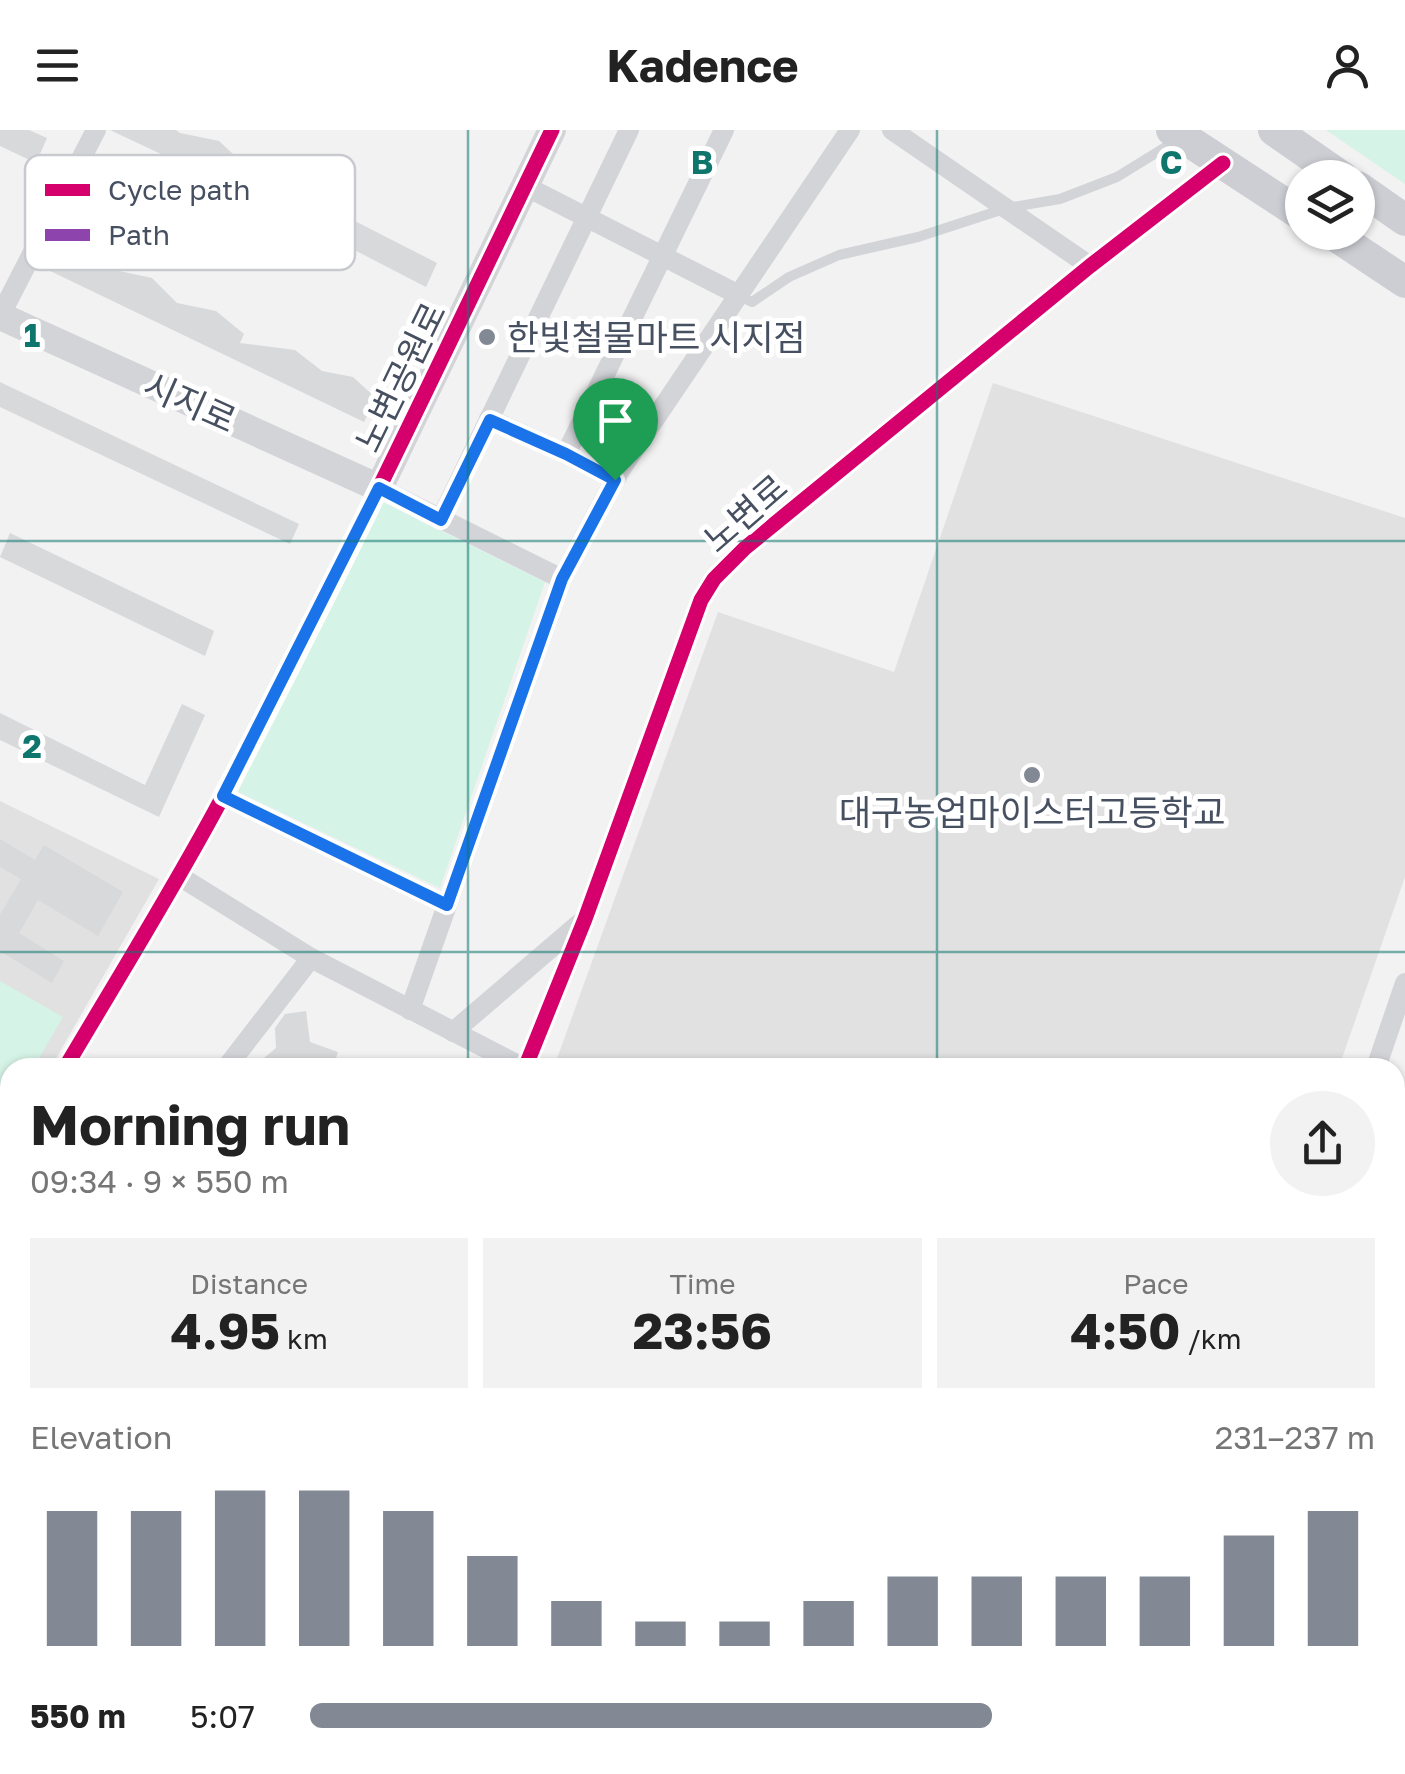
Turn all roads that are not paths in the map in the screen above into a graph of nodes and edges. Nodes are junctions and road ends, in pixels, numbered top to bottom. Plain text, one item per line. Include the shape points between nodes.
1 (96, 130) edge
2 (552, 130) edge
3 (629, 130) edge
4 (724, 130) edge
5 (850, 130) edge
6 (892, 130) edge
7 (1274, 130) edge
8 (1177, 133) edge
9 (83, 155) edge
10 (1317, 160) edge
11 (1223, 163) junction
12 (525, 186) junction
13 (1375, 200) edge
14 (1285, 203) edge
15 (1007, 208) junction
16 (586, 218) junction
17 (1405, 220) edge
18 (1357, 250) edge
19 (663, 256) junction
20 (1090, 266) junction
21 (25, 268) edge
22 (1405, 282) edge
23 (739, 296) junction
24 (0, 316) edge
25 (490, 420) junction
26 (566, 454) junction
27 (615, 480) junction
28 (379, 488) junction
29 (441, 520) junction
30 (562, 579) junction
31 (223, 796) junction
32 (180, 876) junction
33 (447, 905) junction
34 (585, 919) junction
35 (311, 958) junction
36 (1405, 983) edge
37 (410, 1010) junction
38 (453, 1032) junction
39 (71, 1058) edge
40 (234, 1058) edge
41 (504, 1058) edge
42 (528, 1058) edge
43 (1379, 1058) edge

1 - 9 street
2 - 12 street, 노변공원로
3 - 16 street
4 - 19 street
5 - 23 street
6 - 15 street
7 - 10 main road
8 - 11 main road
8 - 15 lane via 1117,177
11 - 14 main road
11 - 20 street, 노변로
12 - 16 street
12 - 28 street, 노변공원로
13 - 17 main road
15 - 20 street
15 - 23 lane via 839,256 752,302
16 - 19 street
16 - 25 street
18 - 22 main road
19 - 23 street
19 - 26 street
20 - 34 street, 노변로 via 714,579 700,600
21 - 24 street
23 - 27 street
24 - 28 street, 시지로
25 - 26 street
25 - 29 street
26 - 27 street
27 - 30 street
28 - 29 street, 노변공원로
28 - 31 street, 노변공원로
29 - 30 street, 노변공원로
30 - 33 street
31 - 32 street, 노변공원로
31 - 33 street
32 - 35 street
32 - 39 street, 노변공원로
33 - 37 street
34 - 38 street, 노변로
34 - 42 street, 노변로
35 - 37 street
35 - 40 street
36 - 43 street
37 - 38 street
38 - 41 street

